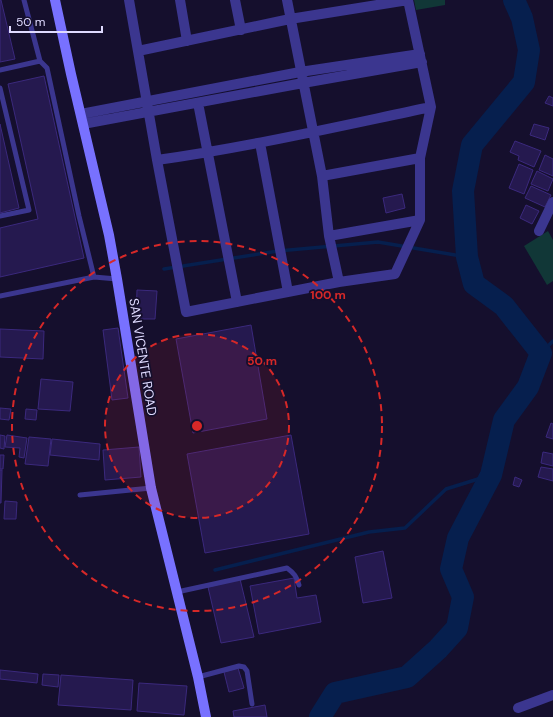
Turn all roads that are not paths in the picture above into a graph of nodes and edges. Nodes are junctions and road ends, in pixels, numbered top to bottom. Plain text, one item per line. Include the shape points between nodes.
1 (24, 0) edge
2 (56, 0) edge
3 (129, 0) edge
4 (180, 0) edge
5 (235, 0) edge
6 (287, 0) edge
7 (408, 0) edge
8 (290, 19) junction
9 (241, 30) junction
10 (187, 41) junction
11 (138, 51) junction
12 (421, 58) junction
13 (40, 61) junction
14 (0, 70) edge
15 (300, 72) junction
16 (303, 83) junction
17 (0, 88) edge
18 (198, 103) junction
19 (147, 107) junction
20 (431, 107) junction
21 (82, 119) junction
22 (312, 132) junction
23 (260, 143) junction
24 (208, 153) junction
25 (420, 158) junction
26 (157, 160) junction
27 (322, 176) junction
28 (553, 202) edge
29 (0, 216) edge
30 (420, 220) junction
31 (539, 231) dead end
32 (330, 236) junction
33 (94, 277) junction
34 (117, 279) junction
35 (338, 282) junction
36 (288, 292) junction
37 (0, 296) edge
38 (237, 302) junction
39 (151, 488) junction
40 (80, 495) dead end
41 (299, 585) dead end
42 (177, 592) junction
43 (198, 677) junction
44 (553, 695) edge
45 (252, 704) dead end
46 (518, 708) dead end
47 (206, 717) edge

1 - 13 lane
2 - 21 main road, SAN VICENTE ROAD
3 - 11 street
4 - 10 street
5 - 9 street
6 - 8 street
7 - 8 street
7 - 12 street
8 - 9 street
8 - 15 street
9 - 10 street
10 - 11 street
11 - 19 street
12 - 15 street
12 - 16 street
12 - 20 street
13 - 14 lane
13 - 33 lane via 47,68
15 - 16 street
15 - 19 street
16 - 18 street
16 - 22 street
17 - 29 lane via 29,210
18 - 19 street
18 - 24 street
19 - 21 street
19 - 26 street
20 - 22 street
20 - 25 street
21 - 34 main road, SAN VICENTE ROAD
22 - 23 street
22 - 27 street
23 - 24 street
23 - 36 street
24 - 26 street
24 - 38 street
25 - 27 street
25 - 30 street
26 - 38 street via 186,312
27 - 32 street
28 - 31 street
30 - 32 street
30 - 35 street via 395,274
32 - 35 street
33 - 34 lane
33 - 37 lane
34 - 39 main road, SAN VICENTE ROAD
35 - 36 street
36 - 38 street
39 - 40 lane
39 - 42 main road, SAN VICENTE ROAD
41 - 42 lane via 293,572 287,568
42 - 43 main road, SAN VICENTE ROAD
43 - 45 lane via 239,666 244,667 247,671
43 - 47 main road, SAN VICENTE ROAD
44 - 46 street

